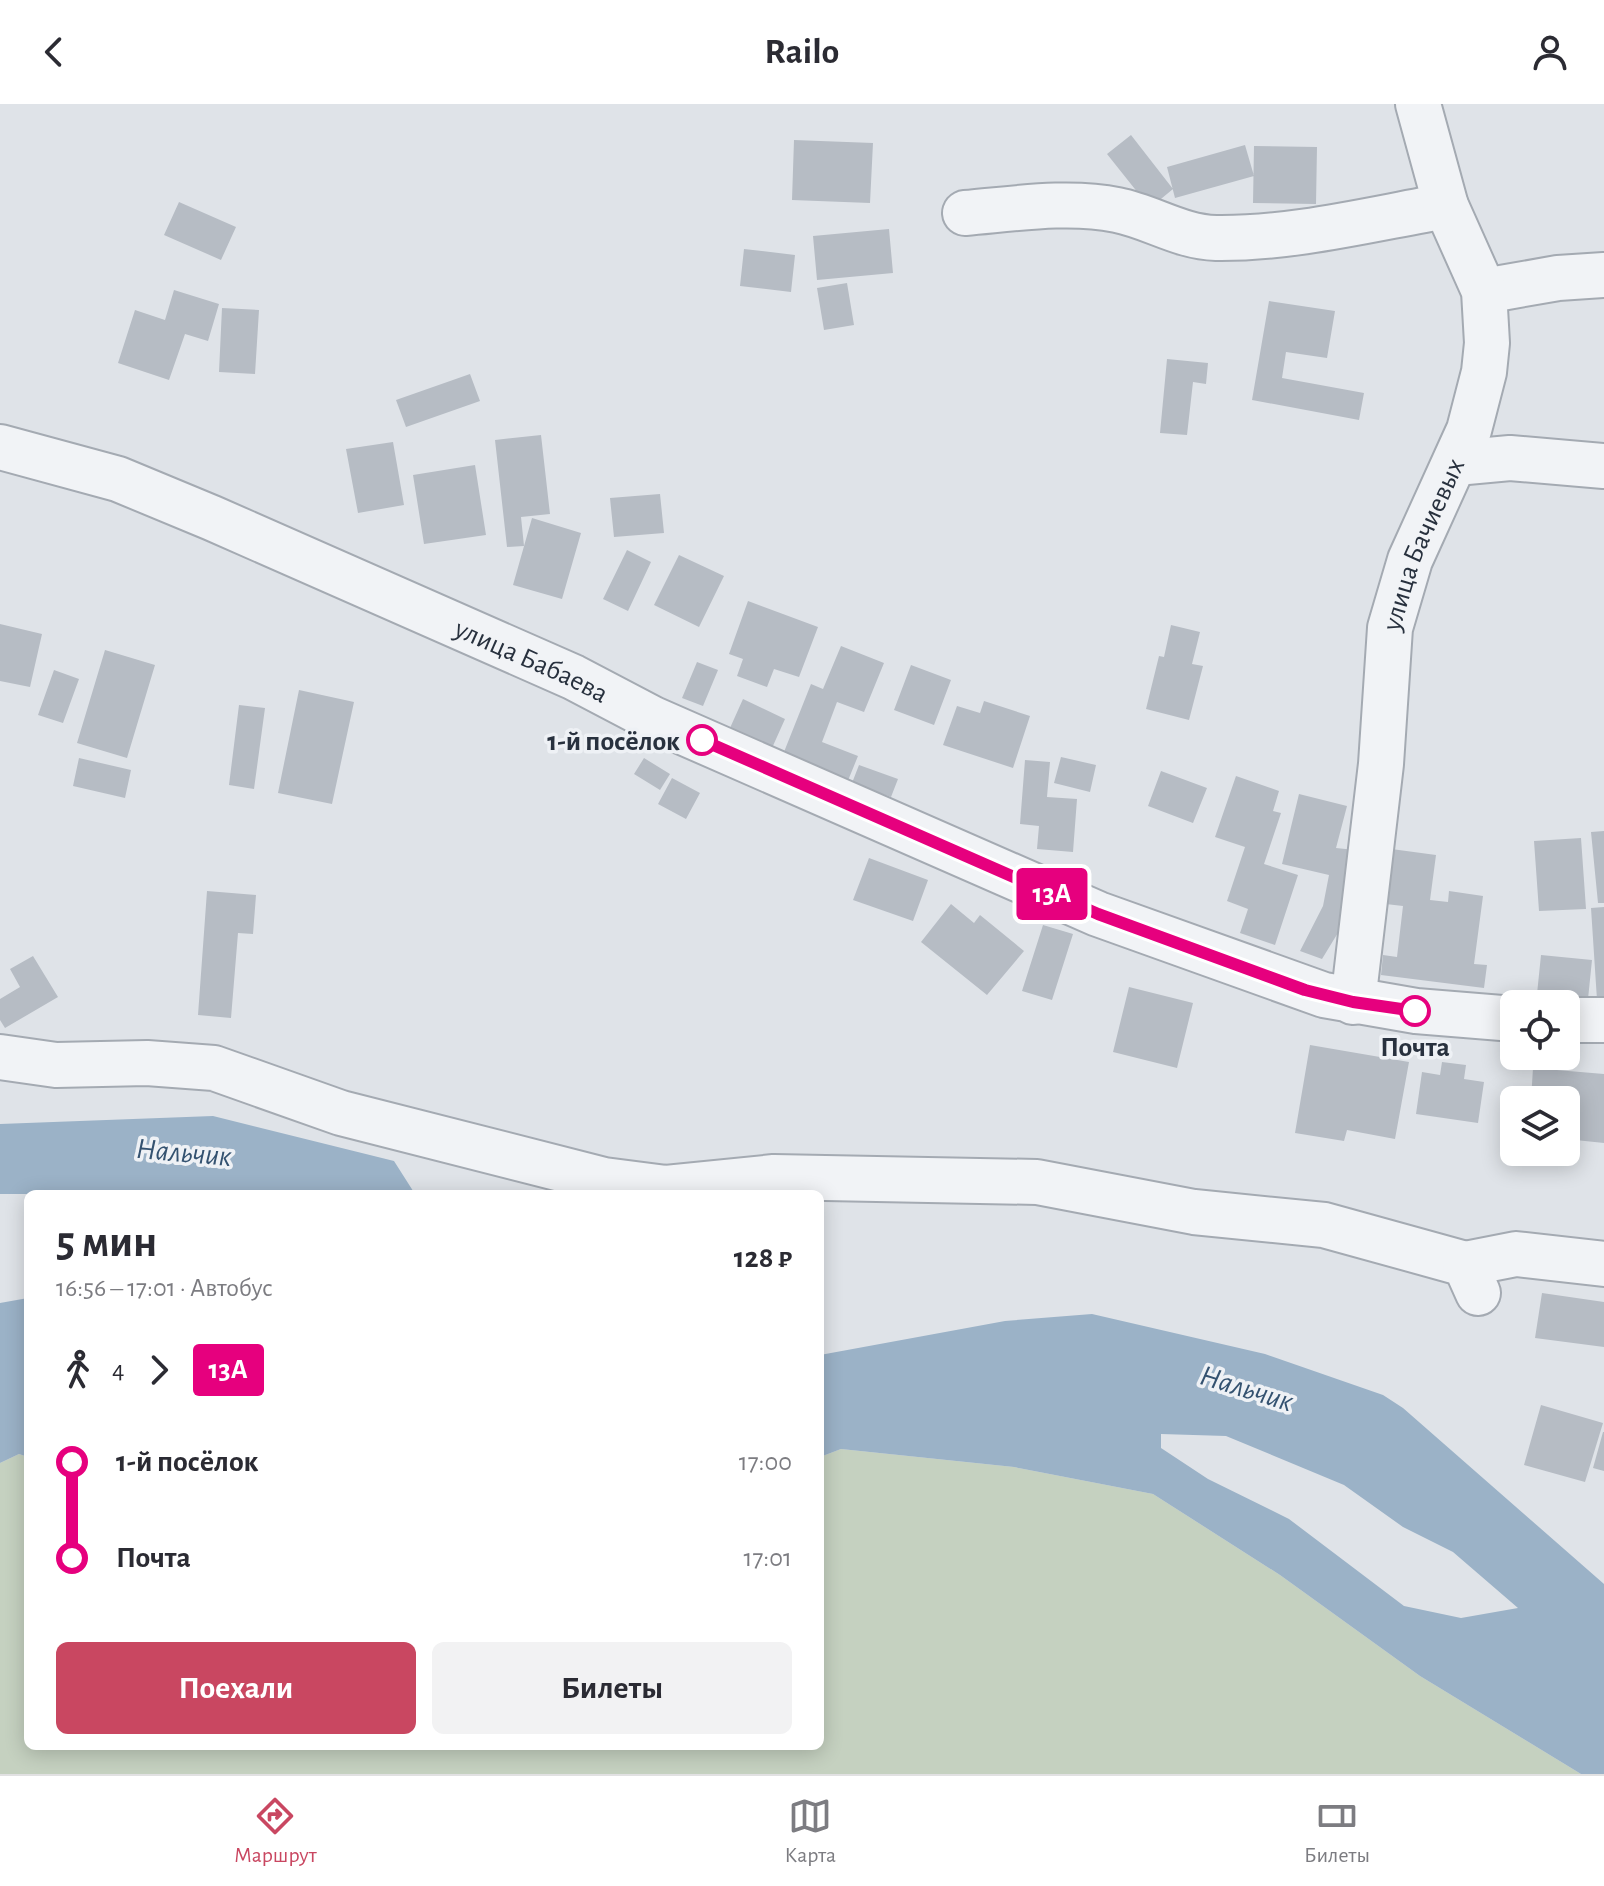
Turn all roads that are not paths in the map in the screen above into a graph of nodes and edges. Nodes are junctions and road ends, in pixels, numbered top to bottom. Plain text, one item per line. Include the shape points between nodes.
1 (1418, 104) edge
2 (1446, 206) junction
3 (965, 213) dead end
4 (1604, 275) edge
5 (1484, 291) junction
6 (0, 447) edge
7 (1456, 463) junction
8 (1604, 466) edge
9 (1353, 1002) junction
10 (1500, 1018) edge
11 (1580, 1020) edge
12 (1604, 1020) edge
13 (0, 1057) edge
14 (1604, 1264) edge

1 - 2 street, улица Бачиевых
2 - 3 street via 1286,233 1219,238 1191,236 1117,210 1048,207
2 - 5 street, улица Бачиевых
4 - 5 street
5 - 7 street, улица Бачиевых via 1484,372
6 - 9 street, улица Бабаева via 118,479 1098,914 1259,974
7 - 8 street via 1510,458
7 - 9 street, улица Бачиевых via 1410,560 1390,628 1381,764
9 - 10 street, улица Бабаева
11 - 12 street
13 - 14 street via 56,1065 214,1068 341,1113 604,1180 666,1188 774,1177 1037,1182 1194,1212 1324,1225 1471,1278 1516,1254

